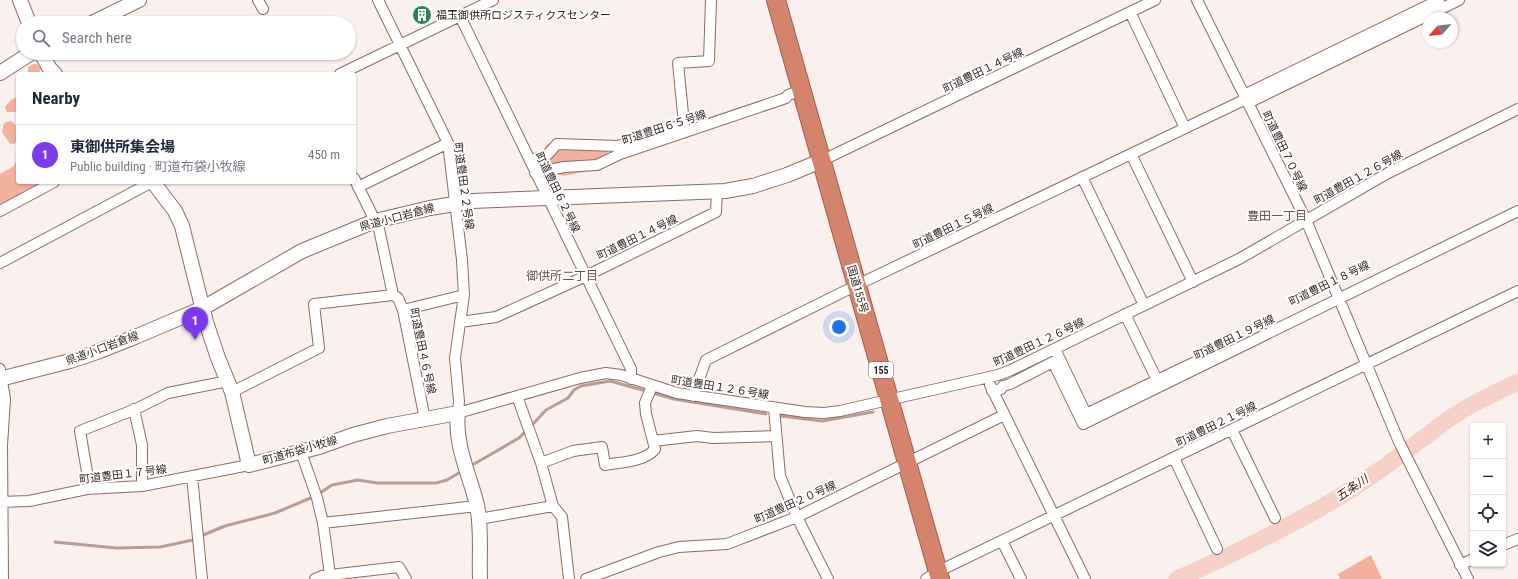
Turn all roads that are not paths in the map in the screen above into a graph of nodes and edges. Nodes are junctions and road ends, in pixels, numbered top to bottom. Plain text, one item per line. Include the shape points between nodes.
1 (20, 0) edge
2 (139, 0) edge
3 (378, 0) edge
4 (494, 0) edge
5 (711, 0) edge
6 (770, 0) edge
7 (776, 0) edge
8 (1155, 0) edge
9 (1197, 0) edge
10 (1439, 0) edge
11 (1459, 0) edge
12 (1130, 12) junction
13 (26, 16) edge
14 (106, 16) edge
15 (460, 16) junction
16 (400, 45) junction
17 (20, 60) edge
18 (45, 60) edge
19 (53, 72) edge
20 (344, 72) edge
21 (0, 73) edge
22 (797, 92) junction
23 (1246, 99) junction
24 (1518, 110) edge
25 (685, 128) junction
26 (1185, 128) junction
27 (448, 143) junction
28 (1131, 154) junction
29 (530, 161) junction
30 (819, 161) junction
31 (535, 173) junction
32 (1082, 178) junction
33 (356, 183) edge
34 (50, 184) edge
35 (148, 184) edge
36 (154, 184) edge
37 (717, 192) junction
38 (547, 197) junction
39 (455, 203) junction
40 (1518, 205) edge
41 (0, 211) edge
42 (1518, 211) edge
43 (1306, 220) junction
44 (375, 221) junction
45 (0, 263) edge
46 (586, 276) junction
47 (1193, 282) junction
48 (854, 287) junction
49 (1518, 291) edge
50 (464, 295) junction
51 (393, 296) junction
52 (1338, 296) junction
53 (1144, 305) junction
54 (203, 308) junction
55 (403, 310) junction
56 (1125, 314) junction
57 (460, 322) junction
58 (1055, 349) junction
59 (1368, 364) junction
60 (1, 375) edge
61 (631, 378) junction
62 (987, 378) junction
63 (1157, 380) junction
64 (652, 386) junction
65 (230, 387) junction
66 (992, 391) junction
67 (517, 396) junction
68 (693, 396) junction
69 (886, 401) junction
70 (774, 408) junction
71 (134, 410) junction
72 (458, 413) junction
73 (1004, 415) junction
74 (425, 419) junction
75 (1232, 430) junction
76 (776, 436) junction
77 (653, 441) junction
78 (301, 452) junction
79 (1174, 458) junction
80 (541, 463) junction
81 (249, 465) junction
82 (903, 465) junction
83 (192, 476) junction
84 (142, 486) junction
85 (90, 489) junction
86 (1, 502) edge
87 (553, 506) junction
88 (478, 512) junction
89 (1054, 516) junction
90 (797, 517) junction
91 (1275, 518) dead end
92 (323, 523) junction
93 (1518, 538) edge
94 (1002, 541) junction
95 (1506, 544) edge
96 (1217, 549) dead end
97 (1470, 560) edge
98 (1460, 565) junction
99 (330, 575) junction
100 (932, 577) edge
101 (593, 578) edge
102 (3, 579) edge
103 (202, 579) edge
104 (315, 579) edge
105 (406, 579) edge
106 (480, 579) edge
107 (569, 579) edge
108 (828, 579) edge
109 (1021, 579) edge
110 (1085, 579) edge
111 (1468, 579) edge

1 - 13 main road
2 - 14 main road
3 - 16 street, 町道豊田２２号線
4 - 15 street
5 - 25 street via 708,61 678,63
6 - 22 highway, 国道155号 / 155
7 - 30 highway, 国道155号 / 155
8 - 12 street, 町道豊田１４号線
9 - 23 street, 町道豊田７０号線
10 - 23 street
11 - 23 street, 町道豊田１５号線
12 - 26 street
12 - 30 street, 町道豊田１４号線
15 - 16 street
15 - 29 street, 町道豊田６２号線
16 - 20 street
16 - 27 street, 町道豊田２２号線
17 - 21 main road
18 - 19 main road
22 - 25 street, 町道豊田６５号線 via 788,94 786,98
22 - 30 highway, 国道155号 / 155
23 - 26 street, 町道豊田１５号線
23 - 43 street, 町道豊田７０号線
24 - 43 street, 町道豊田１２６号線 via 1388,173
25 - 29 street via 618,146 557,144 548,154
25 - 31 street, 町道豊田６５号線 via 597,165 564,167
26 - 28 street, 町道豊田１５号線
27 - 33 street
27 - 39 street, 町道豊田２２号線
28 - 32 street, 町道豊田１５号線
28 - 47 street
29 - 31 street, 町道豊田６２号線
30 - 37 main road, 県道小口岩倉線 via 753,186
30 - 48 highway, 国道155号 / 155
31 - 38 street, 町道豊田６２号線
32 - 48 street, 町道豊田１５号線
32 - 53 street
33 - 44 street, 町道豊田４６号線
34 - 41 street
35 - 45 street
36 - 54 main road, 町道布袋小牧線 via 179,218
37 - 38 main road, 県道小口岩倉線
37 - 46 street, 町道豊田１４号線 via 716,212
38 - 39 main road, 県道小口岩倉線
38 - 46 street, 町道豊田６２号線
39 - 44 main road, 県道小口岩倉線
39 - 50 street, 町道豊田２２号線
40 - 52 street, 町道豊田１８号線
42 - 52 street, 町道豊田１９号線
43 - 47 street, 町道豊田１２６号線
43 - 52 street, 町道豊田７０号線
44 - 51 street, 町道豊田４６号線 via 379,229
44 - 54 main road, 県道小口岩倉線 via 302,251
46 - 57 street, 町道豊田１４号線 via 496,317
46 - 61 street, 町道豊田６２号線 via 631,369
47 - 53 street, 町道豊田１２６号線
48 - 68 street, 町道豊田１５号線 via 706,360
48 - 69 highway, 国道155号 / 155
49 - 59 street, 町道豊田２１号線
50 - 55 street
50 - 57 street, 町道豊田２２号線
51 - 55 street, 町道豊田４６号線 via 398,298
51 - 65 street via 314,304 319,348
52 - 59 street, 町道豊田７０号線
52 - 63 street, 町道豊田１８号線
52 - 66 street, 町道豊田１９号線 via 1083,424 1053,362 1002,386 1001,389
53 - 56 street, 町道豊田１２６号線
54 - 60 main road, 県道小口岩倉線 via 70,361
54 - 65 main road, 町道布袋小牧線
55 - 74 street, 町道豊田４６号線
56 - 58 street, 町道豊田１２６号線
56 - 63 street
57 - 72 street, 町道豊田２２号線 via 455,358
58 - 62 street, 町道豊田１２６号線 via 1011,370
58 - 63 street, 町道豊田１８号線 via 1086,414
59 - 75 street, 町道豊田２１号線
59 - 98 street, 町道豊田７０号線 via 1402,448
60 - 86 street via 5,399
61 - 64 street, 町道豊田１２６号線
61 - 67 street, 町道豊田１２６号線 via 613,373 594,374
62 - 66 street
62 - 69 street, 町道豊田１２６号線
64 - 68 street, 町道豊田１２６号線
64 - 77 street via 645,403
65 - 71 street via 168,393
65 - 81 main road, 町道布袋小牧線
66 - 73 street
67 - 72 street, 町道豊田１２６号線
67 - 80 street
68 - 70 street, 町道豊田１２６号線
69 - 70 street, 町道豊田１２６号線 via 824,413
69 - 82 highway, 国道155号 / 155
70 - 76 street
71 - 84 street via 142,445
71 - 85 street via 80,431
72 - 74 main road, 町道布袋小牧線
72 - 88 main road via 459,438
73 - 82 street, 町道豊田２０号線
73 - 89 street
74 - 78 main road, 町道布袋小牧線 via 353,435
75 - 79 street, 町道豊田２１号線
75 - 91 street
76 - 77 street via 697,436
76 - 90 street via 780,476
77 - 80 street via 655,449 651,453 626,461 605,465 602,447 573,451
78 - 81 main road, 町道布袋小牧線
78 - 92 street via 318,498
79 - 89 street, 町道豊田２１号線
79 - 96 street
80 - 87 street
81 - 83 street, 町道豊田１７号線
82 - 90 street, 町道豊田２０号線
82 - 100 highway, 国道155号 / 155
83 - 84 street, 町道豊田１７号線
83 - 103 street
84 - 85 street, 町道豊田１７号線
85 - 86 street, 町道豊田１７号線 via 29,501
86 - 102 street
87 - 88 street
87 - 107 street via 562,517
88 - 92 street
88 - 106 main road
89 - 94 street, 町道豊田２１号線
89 - 110 street
90 - 101 street, 町道豊田２０号線 via 726,544 679,547 659,552
90 - 108 street
92 - 99 street
93 - 95 street
94 - 100 street, 町道豊田２１号線
94 - 109 street
97 - 98 street
98 - 111 street, 町道豊田７０号線
99 - 104 street
99 - 105 street via 399,567

